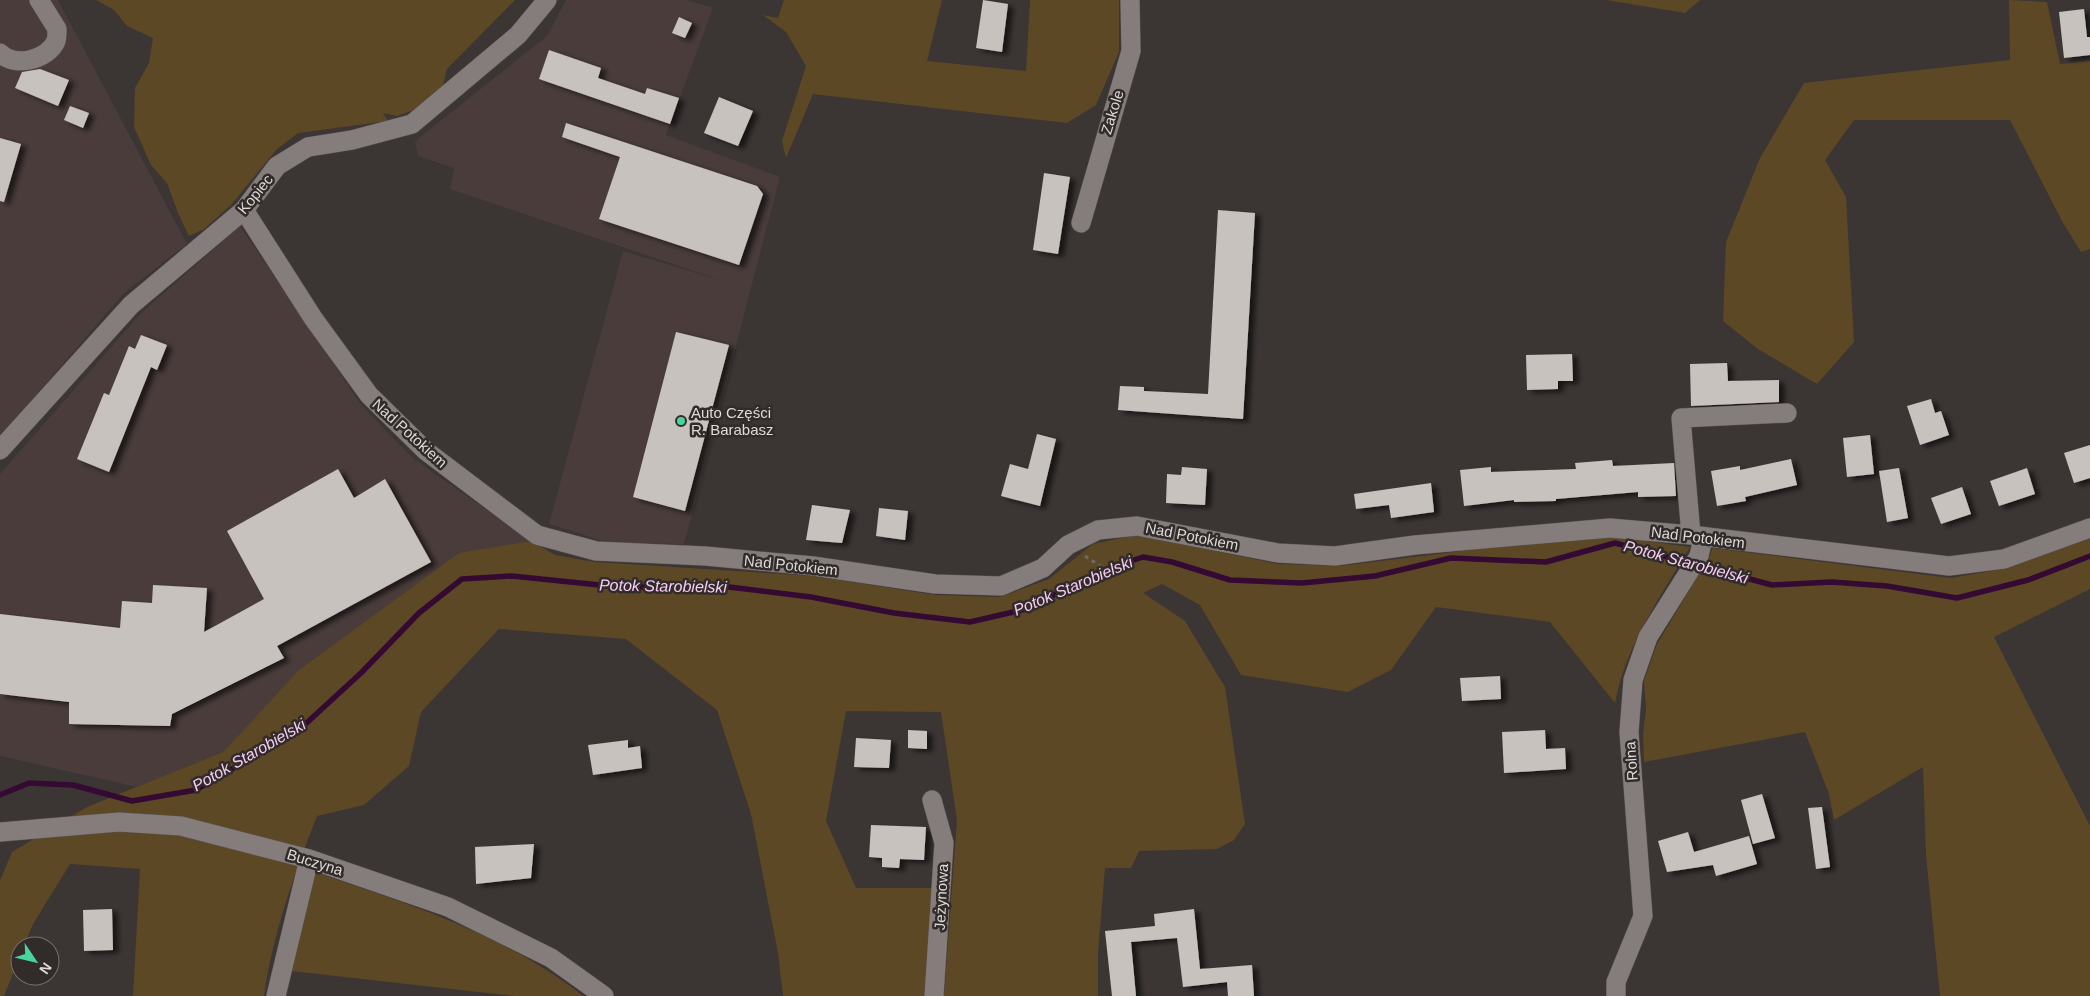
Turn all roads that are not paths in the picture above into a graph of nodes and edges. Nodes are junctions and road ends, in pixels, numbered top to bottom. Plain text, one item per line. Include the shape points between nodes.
1 (39, 0) edge
2 (547, 0) edge
3 (1130, 0) edge
4 (0, 53) edge
5 (244, 210) junction
6 (1081, 223) dead end
7 (1787, 413) dead end
8 (0, 450) edge
9 (2090, 528) edge
10 (1697, 536) junction
11 (932, 800) dead end
12 (0, 832) edge
13 (309, 859) junction
14 (276, 996) edge
15 (604, 996) edge
16 (934, 996) edge
17 (1616, 996) edge

1 - 4 street via 58,29 56,42 37,58 21,61 3,57
2 - 5 street, Kopiec via 518,35 412,124 352,140 308,147 277,166
3 - 6 street, Zakole via 1131,51
5 - 8 street, Kopiec via 131,305
5 - 10 street, Nad Potokiem via 313,318 369,395 426,451 537,535 596,551 784,563 935,584 1001,586 1043,568 1068,545 1098,530 1137,526 1278,553 1335,556 1415,545 1610,528
7 - 10 street, Rolna via 1681,418
9 - 10 street, Nad Potokiem via 2004,559 1950,566
10 - 17 street, Rolna via 1694,564 1648,637 1633,680 1629,732 1643,916 1616,982
11 - 16 street, Jeżynowa via 944,843
12 - 13 street, Buczyna via 119,822 181,826
13 - 14 street
13 - 15 street, Buczyna via 448,907 551,958

